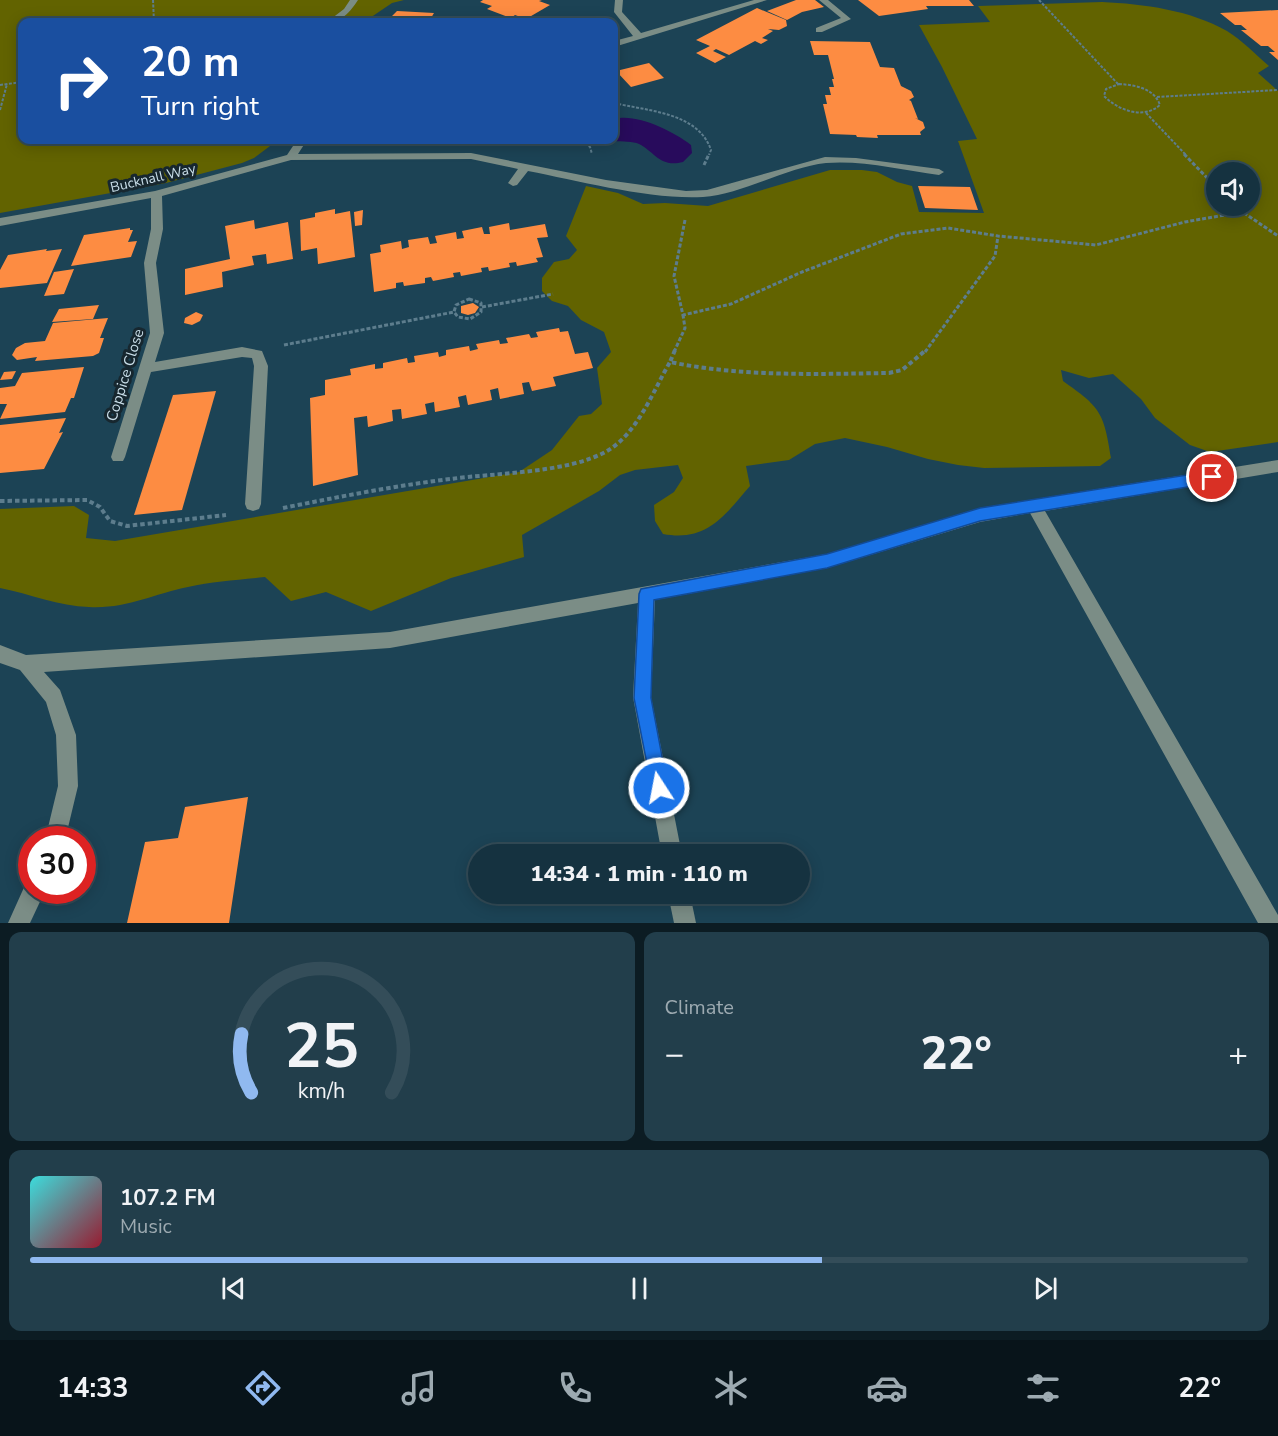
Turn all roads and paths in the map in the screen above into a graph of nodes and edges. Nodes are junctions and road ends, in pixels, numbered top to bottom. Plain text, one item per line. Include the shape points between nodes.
1 (153, 0) edge
2 (354, 0) edge
3 (619, 0) edge
4 (763, 0) edge
5 (823, 0) edge
6 (1039, 0) edge
7 (154, 18) edge
8 (336, 18) edge
9 (819, 30) dead end
10 (639, 37) junction
11 (618, 43) edge
12 (18, 83) edge
13 (7, 84) junction
14 (1119, 84) junction
15 (0, 85) edge
16 (1278, 90) edge
17 (1157, 97) junction
18 (618, 105) edge
19 (0, 110) edge
20 (1146, 113) junction
21 (299, 144) edge
22 (291, 157) junction
23 (526, 166) junction
24 (702, 167) dead end
25 (939, 172) dead end
26 (1206, 176) edge
27 (513, 183) dead end
28 (156, 194) junction
29 (686, 194) junction
30 (1219, 216) edge
31 (1248, 216) edge
32 (0, 222) edge
33 (998, 236) junction
34 (1278, 236) edge
35 (553, 294) dead end
36 (482, 307) junction
37 (454, 312) junction
38 (683, 315) junction
39 (258, 356) junction
40 (670, 362) junction
41 (147, 368) junction
42 (117, 457) dead end
43 (1278, 466) edge
44 (0, 501) edge
45 (1034, 506) junction
46 (253, 509) junction
47 (647, 594) junction
48 (0, 654) edge
49 (27, 664) junction
50 (58, 826) edge
51 (670, 844) edge
52 (28, 904) edge
53 (681, 904) edge
54 (19, 923) edge
55 (685, 923) edge
56 (1270, 923) edge

1 - 7 path
2 - 8 street
3 - 10 street via 618,12
4 - 10 street
5 - 9 street via 847,19
6 - 14 path
10 - 11 street
12 - 13 path
13 - 15 path
13 - 19 path
14 - 17 path via 1138,87
14 - 20 path via 1106,89 1104,96 1108,101 1125,110
16 - 17 path
17 - 20 path via 1160,105
18 - 24 path via 659,111 700,134 709,141 711,150
20 - 26 path
21 - 22 street
22 - 23 street, Bucknall Way via 455,155
22 - 28 street, Bucknall Way
23 - 27 street
23 - 29 street, Bucknall Way
25 - 29 street, Bucknall Way via 856,160 825,160 707,193
28 - 32 street, Bucknall Way
28 - 41 street, Coppice Close via 157,229 150,263 157,333
29 - 38 path via 684,238 674,270
30 - 33 path via 1096,244
31 - 34 path
33 - 38 path via 948,228 901,234 731,304
33 - 40 path via 995,256 972,290 930,347 903,370 795,374 707,370
35 - 36 path
36 - 37 path via 470,319
36 - 37 path via 478,301 469,299 456,305
37 - 39 path via 283,345
38 - 40 path via 685,328
39 - 41 street via 242,352
39 - 46 street via 261,366
40 - 46 path via 626,434 607,451 592,457 561,465
41 - 42 street, Coppice Close
43 - 45 street
44 - 46 path via 87,500 100,507 110,521 127,526
45 - 47 street via 980,515 827,561
45 - 56 street
47 - 49 street via 390,640
47 - 51 street via 642,698
48 - 49 street
49 - 50 street via 53,697 66,735 68,786
52 - 54 street
53 - 55 street

